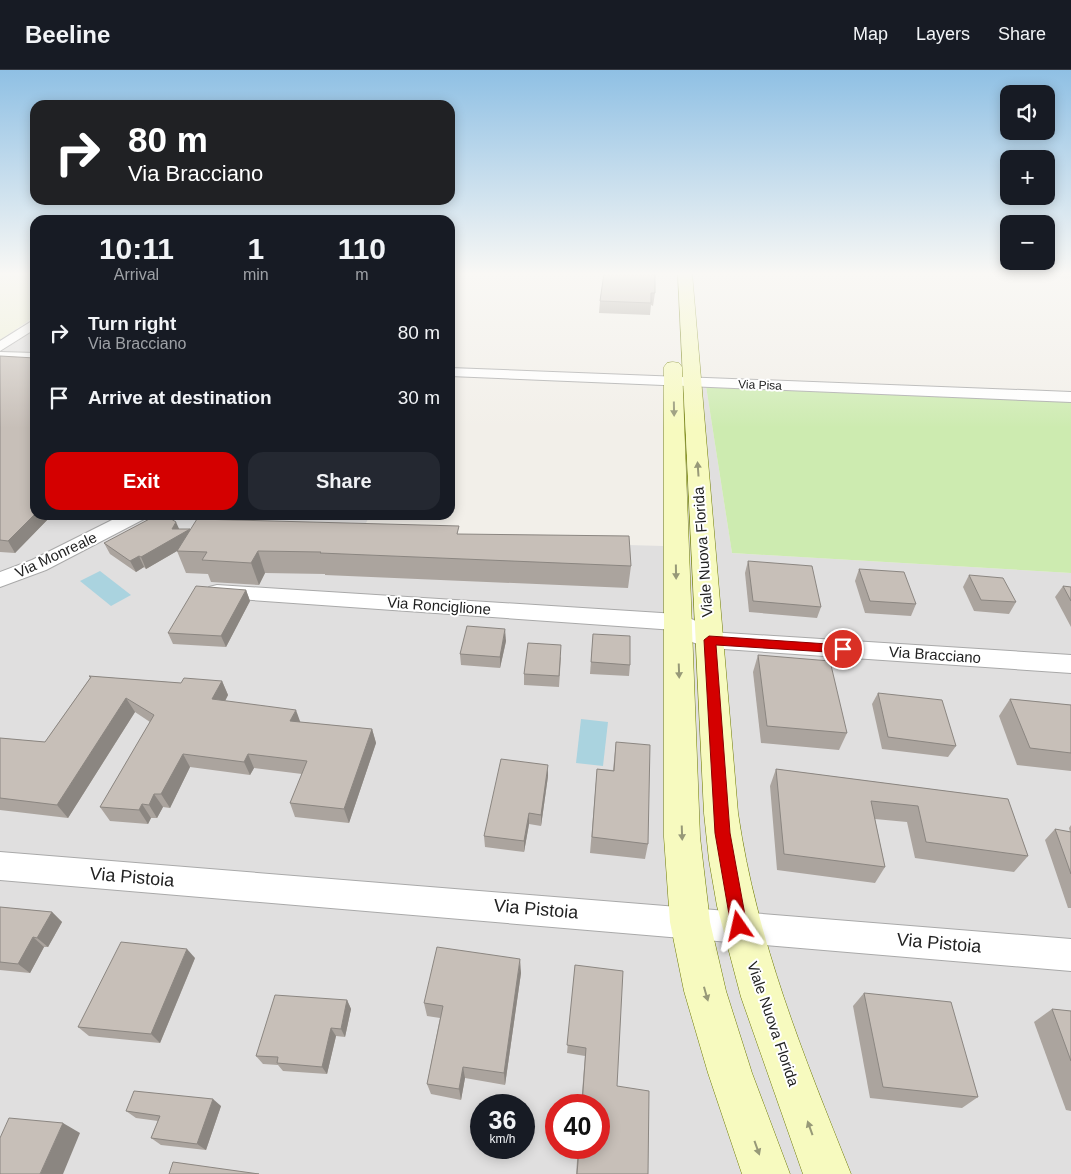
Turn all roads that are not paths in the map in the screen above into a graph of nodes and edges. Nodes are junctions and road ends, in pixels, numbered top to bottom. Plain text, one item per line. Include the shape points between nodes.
1 (675, 325) edge
2 (684, 325) edge
3 (30, 326) edge
4 (0, 347) edge
5 (0, 356) edge
6 (30, 357) edge
7 (455, 372) edge
8 (682, 382) junction
9 (1071, 398) edge
10 (675, 514) junction
11 (701, 516) junction
12 (127, 520) edge
13 (0, 580) edge
14 (201, 590) edge
15 (677, 622) junction
16 (709, 640) junction
17 (1071, 664) edge
18 (0, 866) edge
19 (690, 922) junction
20 (739, 926) junction
21 (1071, 954) edge
22 (766, 1174) edge
23 (827, 1174) edge

1 - 8 street, Viale Nuova Florida
2 - 8 street, Viale Nuova Florida
3 - 4 street
5 - 6 street
7 - 8 street, Via Pisa
8 - 9 street, Via Pisa
8 -> 10 street, Viale Nuova Florida
11 -> 8 street, Viale Nuova Florida
10 - 11 street
10 -> 15 street, Viale Nuova Florida
11 - 16 street, Viale Nuova Florida
12 - 13 street, Via Monreale via 39,565
14 - 15 street, Via Ronciglione
15 - 16 street via 686,625 698,637
15 -> 19 street, Viale Nuova Florida via 682,837
16 - 17 street, Via Bracciano
16 - 20 street, Viale Nuova Florida via 723,833
18 - 19 street, Via Pistoia
19 - 20 street, Via Pistoia
19 -> 22 street, Viale Nuova Florida via 696,956 730,1073
20 - 21 street, Via Pistoia
23 -> 20 street, Viale Nuova Florida via 775,1036

